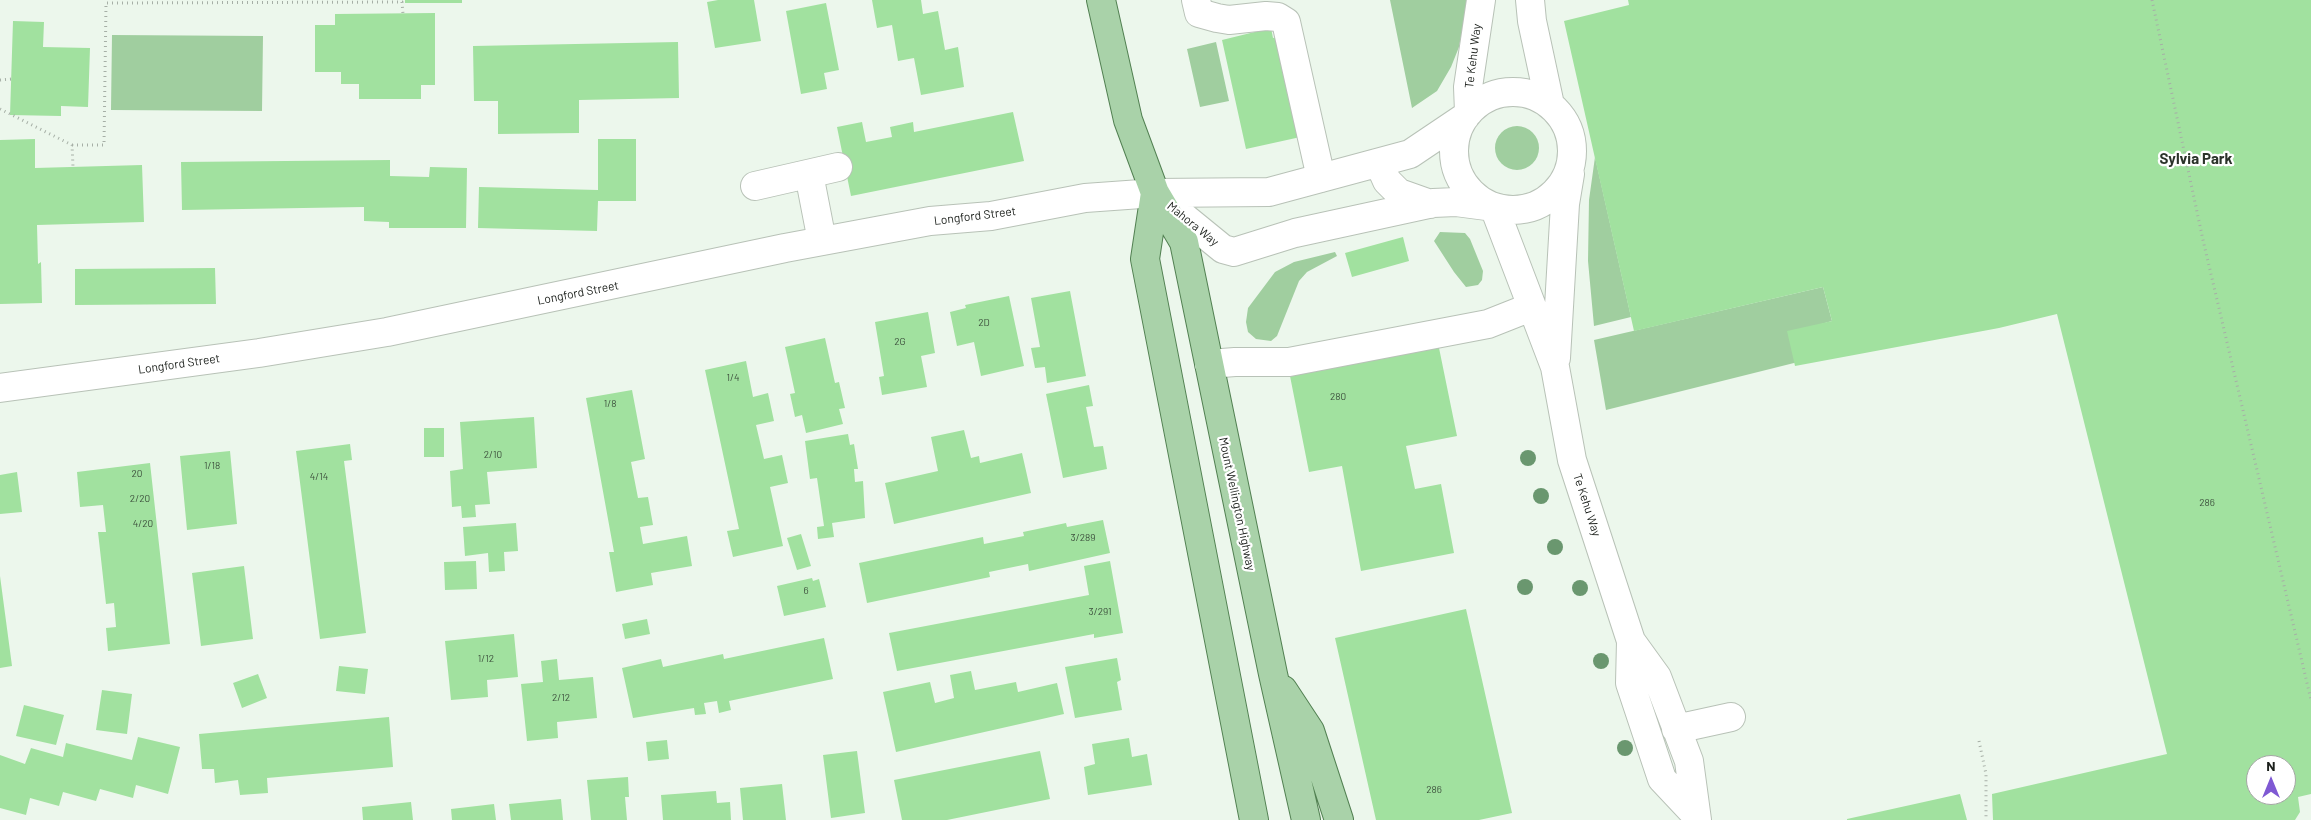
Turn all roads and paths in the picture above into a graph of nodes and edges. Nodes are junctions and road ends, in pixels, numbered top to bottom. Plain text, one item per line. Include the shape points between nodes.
1 (1101, 0) edge
2 (1196, 0) edge
3 (1481, 0) edge
4 (1530, 0) edge
5 (2152, 0) edge
6 (347, 2) edge
7 (403, 14) dead end
8 (12, 79) dead end
9 (0, 80) edge
10 (1550, 105) junction
11 (0, 109) edge
12 (1467, 114) junction
13 (72, 145) junction
14 (1572, 160) junction
15 (1378, 164) junction
16 (73, 167) dead end
17 (838, 167) dead end
18 (809, 174) junction
19 (1321, 178) junction
20 (755, 186) dead end
21 (1155, 193) junction
22 (1430, 204) junction
23 (1494, 207) junction
24 (822, 241) junction
25 (1531, 307) junction
26 (1209, 364) junction
27 (1555, 367) junction
28 (0, 388) edge
29 (1630, 640) junction
30 (1273, 674) junction
31 (2311, 700) edge
32 (1731, 717) dead end
33 (1676, 729) junction
34 (1979, 741) dead end
35 (1695, 817) edge
36 (1254, 820) edge
37 (1306, 820) edge
38 (1339, 820) edge
39 (1986, 820) edge

1 - 21 main road, Mount Wellington Highway via 1128,120
2 - 19 street via 1199,14 1229,20 1278,17 1286,22
3 - 12 street, Te Kehu Way
4 - 10 street, Te Kehu Way
5 - 31 path via 2203,240
6 - 7 path via 402,2
6 - 13 path via 106,4 104,144
8 - 9 path
10 - 12 street, Te Kehu Way via 1523,92 1508,92 1493,95
10 - 14 street, Te Kehu Way via 1558,112 1571,136
11 - 13 path
12 - 15 street, Mahora Way via 1410,154
12 - 23 street, Te Kehu Way via 1456,137 1454,158 1461,179 1474,196
13 - 16 path
14 - 23 street, Te Kehu Way via 1560,187 1537,205 1523,210
14 - 27 street, Te Kehu Way via 1565,204
15 - 19 street, Mahora Way
15 - 22 street via 1399,193
17 - 18 street
18 - 20 street
18 - 24 street
19 - 21 street, Mahora Way via 1269,192
21 - 22 street, Mahora Way via 1223,249 1234,252 1295,233
21 - 24 street, Longford Street via 1085,198 991,216 930,221
21 - 26 main road, Mount Wellington Highway via 1184,242
21 - 36 main road, Mount Wellington Highway via 1145,259
22 - 23 street, Mahora Way via 1456,202
23 - 25 street, Te Kehu Way
24 - 28 street, Longford Street via 387,332
25 - 26 street via 1488,324 1289,362
25 - 27 street, Te Kehu Way
26 - 30 main road, Mount Wellington Highway
27 - 29 street, Te Kehu Way via 1572,460
29 - 33 street, Te Kehu Way via 1657,677
29 - 35 street, Te Kehu Way via 1630,683 1662,779
30 - 37 main road, Mount Wellington Highway
30 - 38 main road via 1310,731
32 - 33 street
33 - 35 street, Te Kehu Way via 1689,761
34 - 39 path via 1986,774

